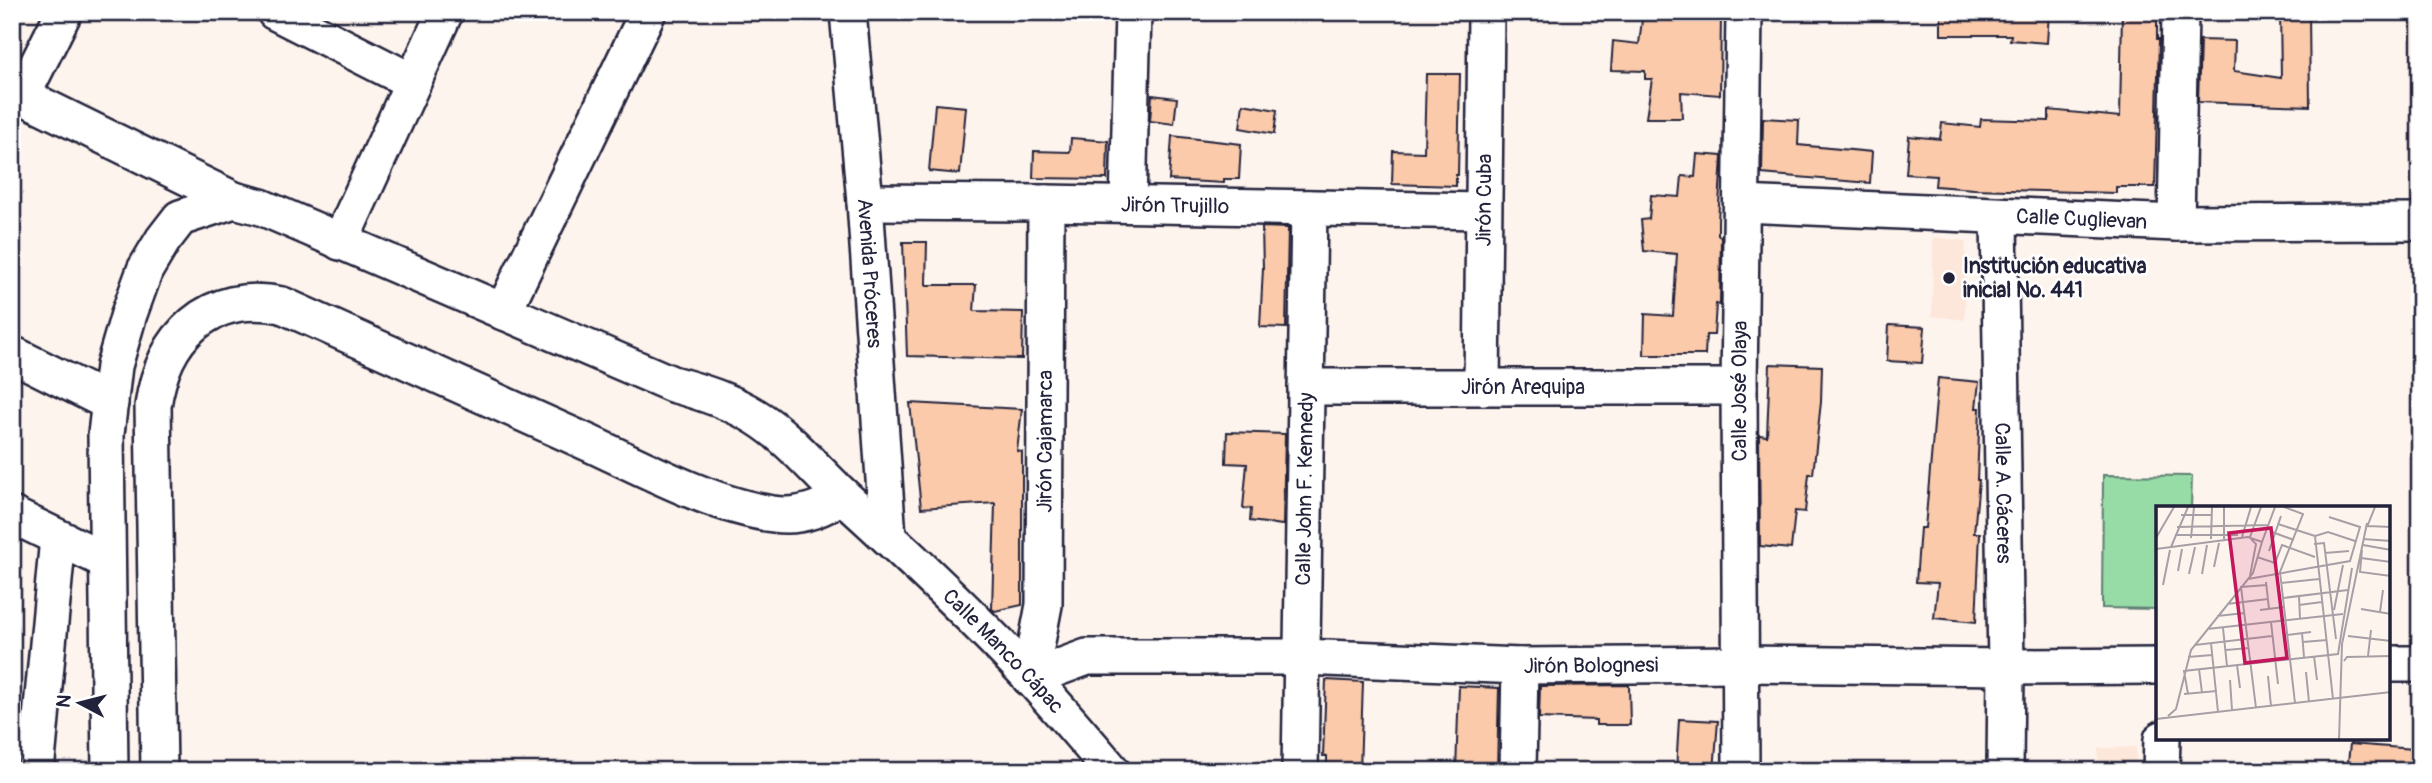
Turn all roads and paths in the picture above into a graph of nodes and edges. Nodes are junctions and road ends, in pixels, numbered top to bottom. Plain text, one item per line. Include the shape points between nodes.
1 (64, 12) edge
2 (275, 12) edge
3 (445, 12) edge
4 (648, 12) edge
5 (848, 12) edge
6 (1133, 12) edge
7 (1486, 12) edge
8 (1744, 12) edge
9 (2180, 12) edge
10 (414, 82) junction
11 (17, 93) edge
12 (234, 200) junction
13 (865, 202) junction
14 (1046, 203) junction
15 (1128, 204) junction
16 (1742, 204) junction
17 (1309, 208) junction
18 (1483, 211) junction
19 (1999, 217) junction
20 (2420, 222) edge
21 (2176, 223) junction
22 (340, 242) junction
23 (503, 312) junction
24 (12, 354) edge
25 (1306, 387) junction
26 (1482, 387) junction
27 (1739, 387) junction
28 (110, 403) junction
29 (842, 495) junction
30 (12, 515) edge
31 (888, 537) junction
32 (58, 538) junction
33 (107, 561) junction
34 (1302, 657) junction
35 (1742, 664) junction
36 (2390, 664) edge
37 (2420, 664) edge
38 (1520, 666) junction
39 (2156, 666) edge
40 (2006, 667) junction
41 (1030, 678) junction
42 (2162, 741) edge
43 (36, 771) edge
44 (110, 771) edge
45 (159, 771) edge
46 (1112, 771) edge
47 (1300, 771) edge
48 (1518, 771) edge
49 (1741, 771) edge
50 (2005, 771) edge
51 (2161, 771) edge

1 - 11 street
2 - 10 street
3 - 10 street
4 - 23 street
5 - 13 street, Avenida Próceres
6 - 15 street
7 - 18 street, Jirón Cuba
8 - 16 street, Calle José Olaya
9 - 21 street
10 - 22 street
11 - 12 street, Calle Manco Cápac
12 - 22 street, Calle Manco Cápac
12 - 28 street via 180,219 163,240 145,270 129,314 114,366
13 - 14 street, Jirón Trujillo
13 - 31 street, Avenida Próceres
14 - 15 street, Jirón Trujillo
14 - 41 street, Jirón Cajamarca via 1044,605
15 - 17 street, Jirón Trujillo
16 - 19 street, Calle Cuglievan
16 - 27 street, Calle José Olaya
17 - 18 street, Jirón Trujillo
17 - 25 street, Calle John F. Kennedy
18 - 26 street, Jirón Cuba
19 - 21 street, Calle Cuglievan
19 - 40 street, Calle A. Cáceres
20 - 21 street, Calle Cuglievan
22 - 23 street, Calle Manco Cápac
23 - 29 street, Calle Manco Cápac via 739,408 781,435
24 - 28 street
25 - 26 street, Jirón Arequipa
25 - 34 street, Calle John F. Kennedy
26 - 27 street, Jirón Arequipa
27 - 35 street, Calle José Olaya
28 - 33 street
29 - 31 street, Calle Manco Cápac
29 - 45 street via 802,514 744,508 282,305 263,301 226,305 209,313 179,340 159,373 152,407
30 - 32 street
31 - 41 street, Calle Manco Cápac
32 - 33 street
32 - 43 street
33 - 44 street
34 - 38 street, Jirón Bolognesi
34 - 41 street, Jirón Bolognesi via 1087,657
34 - 47 street, Calle John F. Kennedy
35 - 38 street, Jirón Bolognesi
35 - 40 street, Jirón Bolognesi
35 - 49 street, Calle José Olaya
36 - 37 street
38 - 48 street
39 - 40 street, Jirón Bolognesi
40 - 50 street, Calle A. Cáceres
41 - 46 street, Calle Manco Cápac
42 - 51 street

